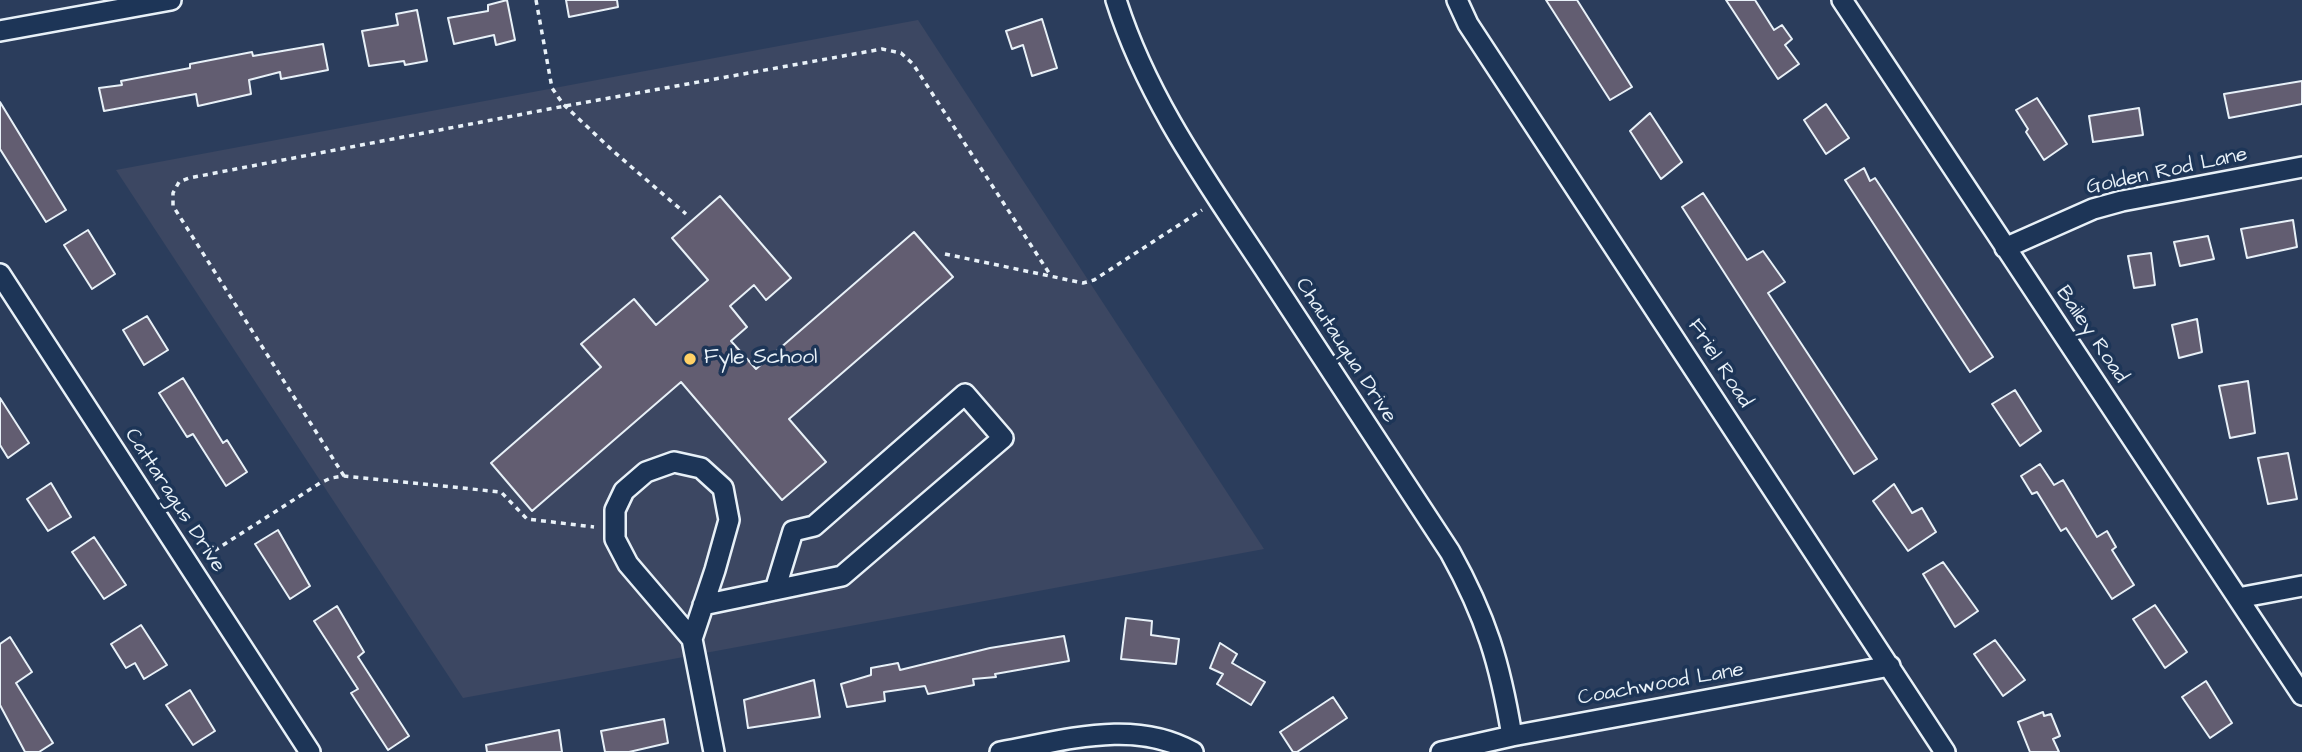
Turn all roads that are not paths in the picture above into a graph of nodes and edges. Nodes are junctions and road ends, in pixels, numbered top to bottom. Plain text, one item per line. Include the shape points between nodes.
1 (171, 0) edge
2 (1116, 0) edge
3 (1457, 0) edge
4 (1842, 0) edge
5 (0, 31) edge
6 (2302, 167) edge
7 (2005, 248) junction
8 (0, 274) edge
9 (2302, 586) edge
10 (775, 590) junction
11 (2238, 598) junction
12 (703, 605) junction
13 (692, 639) junction
14 (1890, 666) junction
15 (2302, 695) edge
16 (1512, 736) junction
17 (310, 752) edge
18 (714, 752) edge
19 (1000, 752) edge
20 (1193, 752) edge
21 (1441, 752) edge
22 (1945, 752) edge

1 - 5 street
2 - 16 street, Chautauqua Drive via 1155,96 1466,581 1491,639
3 - 14 street, Friel Road via 1476,36
4 - 7 street, Bailey Road
6 - 7 street, Golden Rod Lane via 2103,206
7 - 11 street, Bailey Road
8 - 17 street, Cattaragus Drive
9 - 11 street
10 - 10 street via 793,531 814,526 965,394 1003,438 842,576
10 - 12 street
11 - 15 street, Bailey Road
12 - 13 street
12 - 13 street via 729,520 723,488 701,468 674,462 646,472 624,491 615,510 615,539 628,564
13 - 18 street
14 - 16 street, Coachwood Lane
14 - 22 street, Friel Road
16 - 21 street, Coachwood Lane
19 - 20 street via 1074,738 1129,734 1156,737

